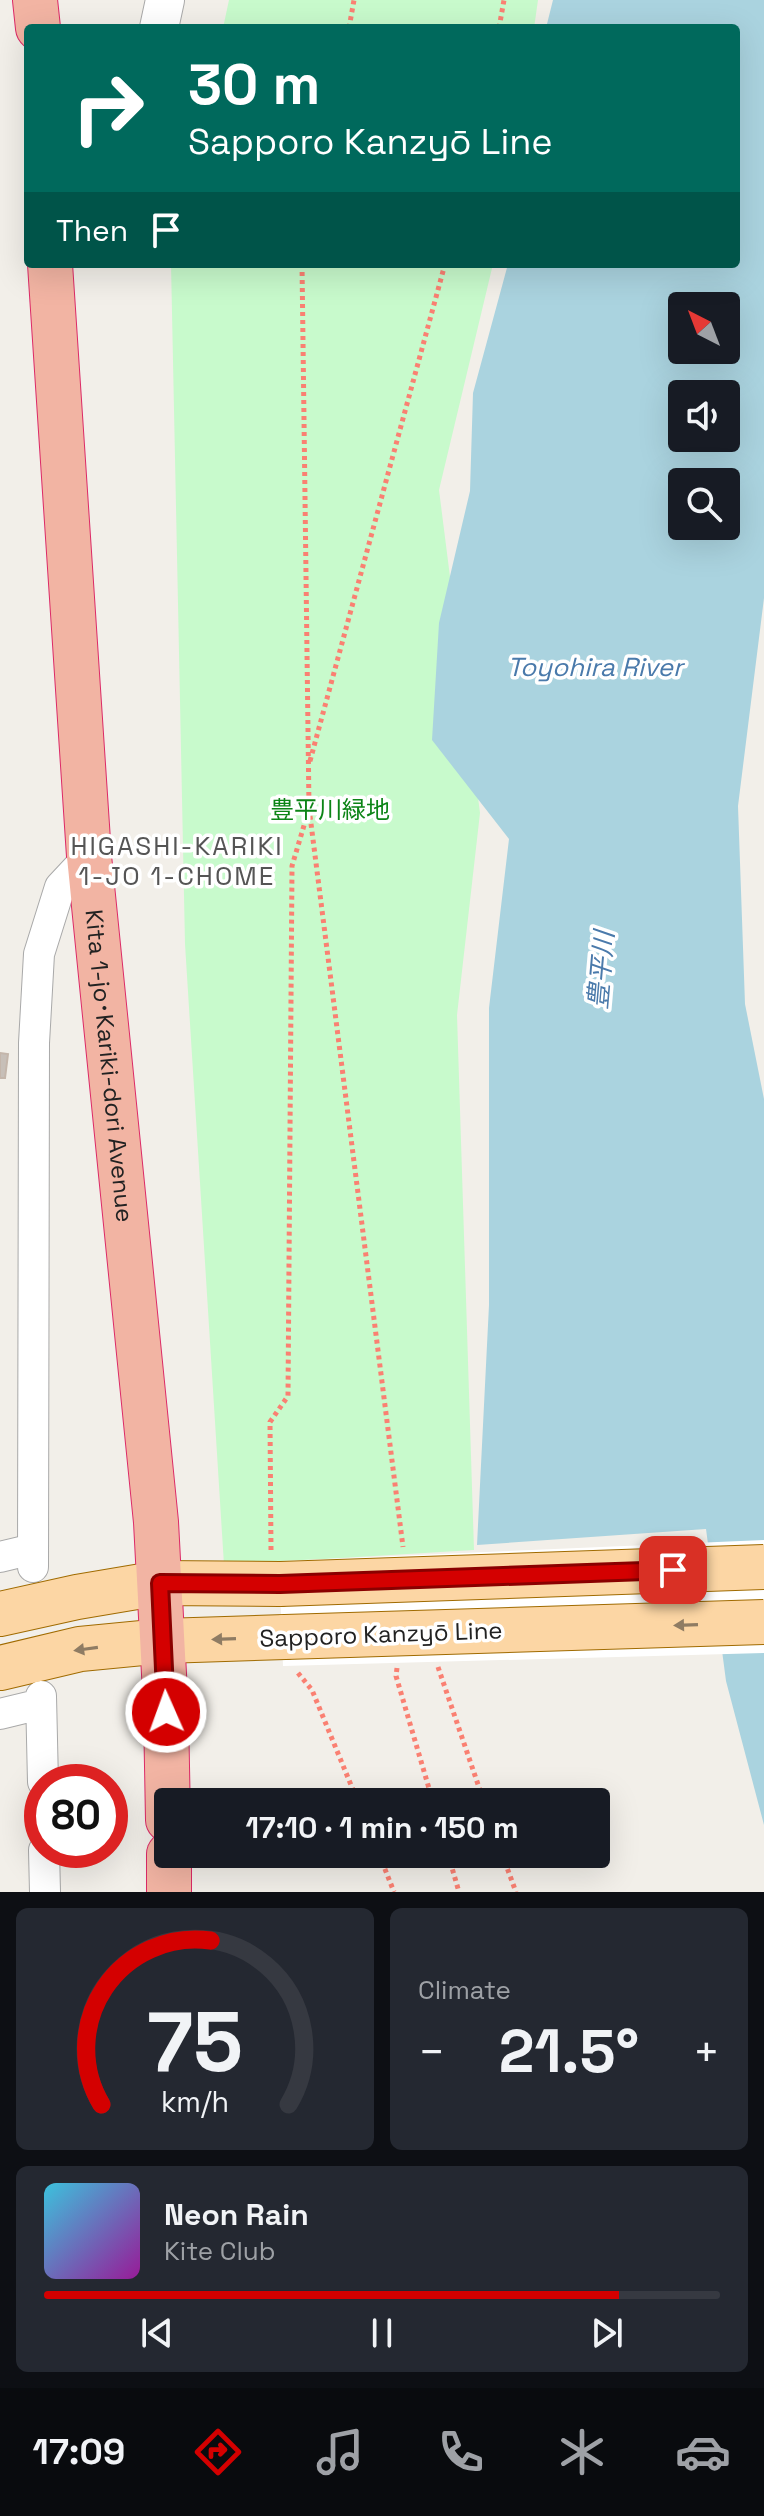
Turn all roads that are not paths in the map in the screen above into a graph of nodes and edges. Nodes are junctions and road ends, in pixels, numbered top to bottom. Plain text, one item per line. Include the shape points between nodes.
1 (35, 0) edge
2 (165, 0) edge
3 (38, 24) edge
4 (160, 24) edge
5 (50, 268) edge
6 (89, 856) junction
7 (0, 1557) edge
8 (764, 1567) edge
9 (160, 1583) junction
10 (0, 1614) edge
11 (764, 1622) edge
12 (163, 1641) junction
13 (0, 1668) edge
14 (0, 1714) edge
15 (43, 1764) edge
16 (167, 1788) edge
17 (44, 1868) edge
18 (169, 1868) edge
19 (45, 1892) edge
20 (169, 1892) edge

1 - 3 highway
2 - 4 street
5 - 6 highway, Kita 1-jo･Kariki-dori Avenue
6 - 7 street via 60,887 39,954 34,1043 33,1558
6 - 9 highway, Kita 1-jo･Kariki-dori Avenue
8 - 9 main road, bridge via 276,1569
9 - 10 main road
9 - 12 highway, Kita 1-jo･Kariki-dori Avenue
11 -> 12 main road, Sapporo Kanzyō Line, bridge via 290,1653
12 -> 13 main road, Sapporo Kanzyō Line via 80,1649
12 - 16 highway, Kita 1-jo･Kariki-dori Avenue
14 - 15 street via 41,1700
17 - 19 street
18 - 20 highway

